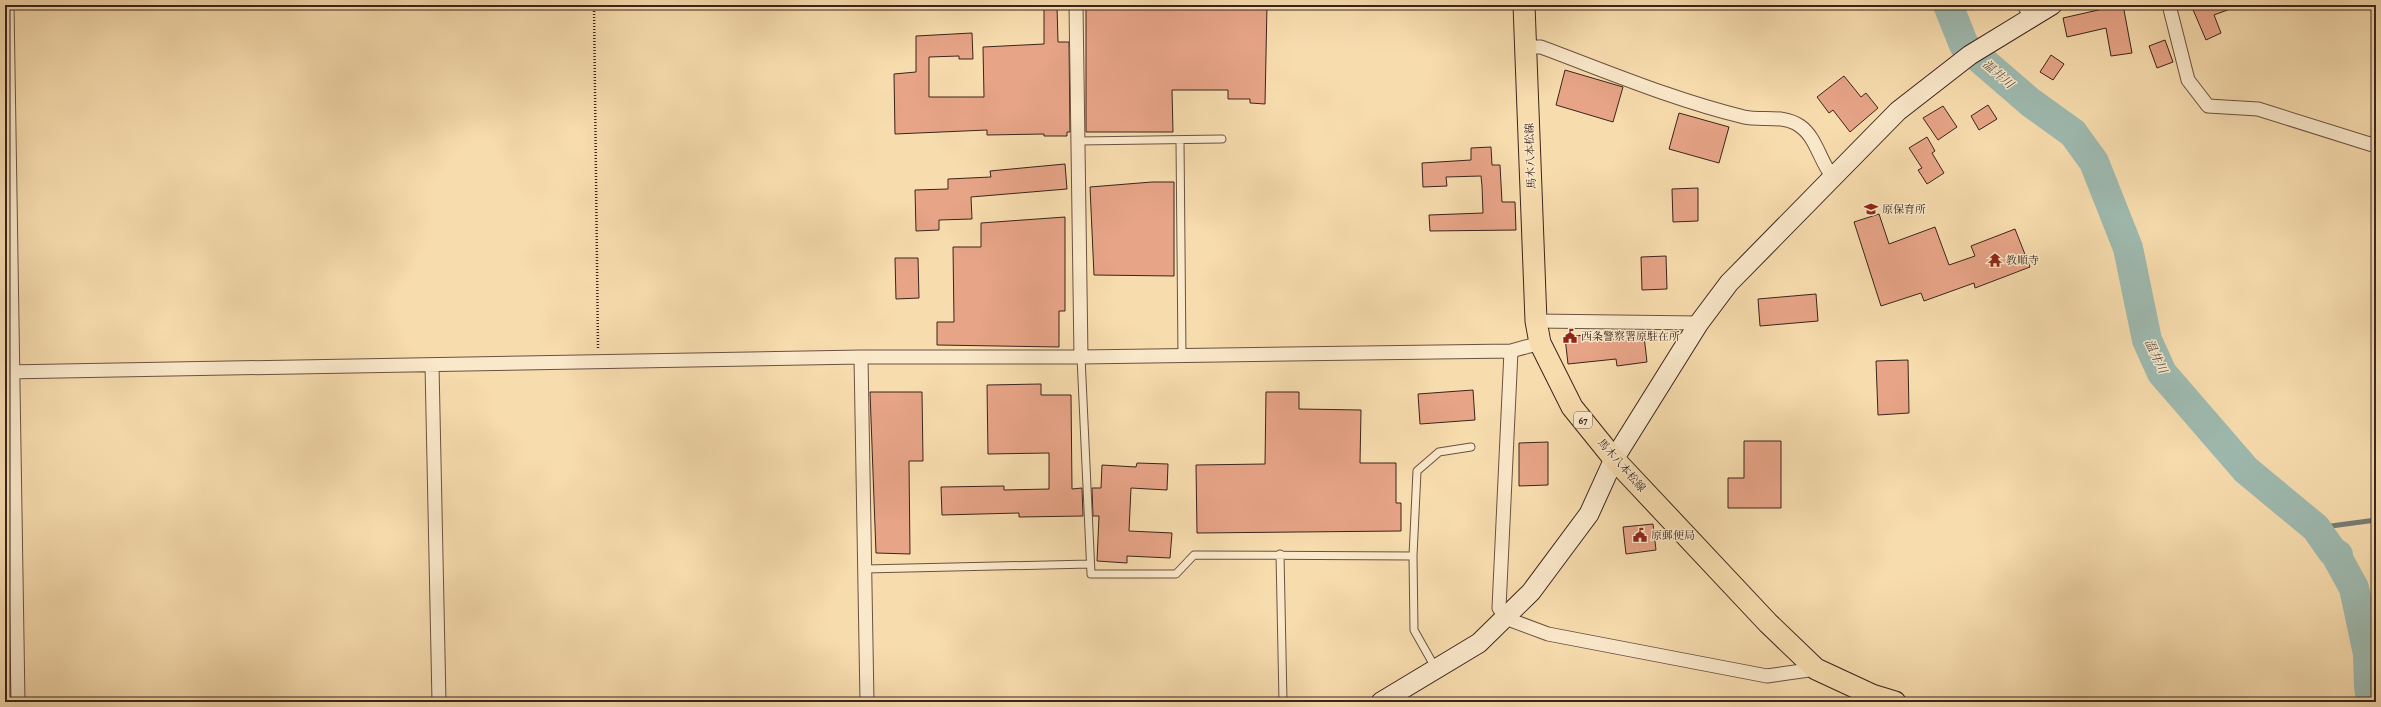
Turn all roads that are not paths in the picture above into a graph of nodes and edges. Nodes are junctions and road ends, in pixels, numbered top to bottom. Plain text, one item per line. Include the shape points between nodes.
1 (6, 5) edge
2 (1076, 5) edge
3 (1524, 5) edge
4 (2052, 5) edge
5 (2169, 5) edge
6 (2028, 11) edge
7 (1526, 47) junction
8 (1222, 139) dead end
9 (1180, 140) junction
10 (1079, 141) junction
11 (2376, 146) edge
12 (1832, 176) junction
13 (1536, 321) junction
14 (1699, 324) junction
15 (1540, 343) junction
16 (1510, 351) junction
17 (1182, 356) junction
18 (861, 357) junction
19 (1081, 357) junction
20 (432, 365) junction
21 (8, 372) edge
22 (1471, 448) dead end
23 (1614, 459) junction
24 (1280, 554) junction
25 (1413, 556) junction
26 (1090, 564) junction
27 (865, 570) junction
28 (1505, 618) junction
29 (1436, 669) junction
30 (1816, 669) junction
31 (1871, 699) edge
32 (18, 702) edge
33 (439, 702) edge
34 (867, 702) edge
35 (1283, 702) edge
36 (1381, 702) edge
37 (1895, 702) edge

1 - 21 street
2 - 10 street
3 - 7 main road, 馬木八本松線 / 67
4 - 6 street
5 - 11 street via 2188,80 2208,106 2258,109
6 - 12 street via 1898,111
7 - 12 street via 1540,47 1705,108 1747,118 1787,120 1800,126 1810,136 1824,166
7 - 13 main road, 馬木八本松線 / 67
8 - 9 lane
9 - 10 lane
9 - 17 lane
10 - 19 street
12 - 14 street via 1729,283
13 - 14 street
13 - 15 main road, 馬木八本松線 / 67
14 - 23 street
15 - 16 street
15 - 23 main road, 馬木八本松線 / 67 via 1572,407
16 - 17 street
16 - 28 street via 1499,608
17 - 19 street
18 - 19 street
18 - 20 street
18 - 27 street
19 - 26 lane
20 - 21 street
20 - 33 street
21 - 32 street
22 - 25 lane via 1439,452 1416,471
23 - 28 street via 1590,514 1532,592
23 - 30 main road, 馬木八本松線 / 67 via 1768,623
24 - 25 lane
24 - 26 lane via 1194,555 1176,574 1091,574
24 - 35 lane
25 - 29 lane via 1414,630
26 - 27 lane
27 - 34 street
28 - 29 street via 1480,643
28 - 30 street via 1548,634 1767,676
29 - 36 street
30 - 31 main road, 馬木八本松線 / 67
31 - 37 main road, 馬木八本松線 / 67

